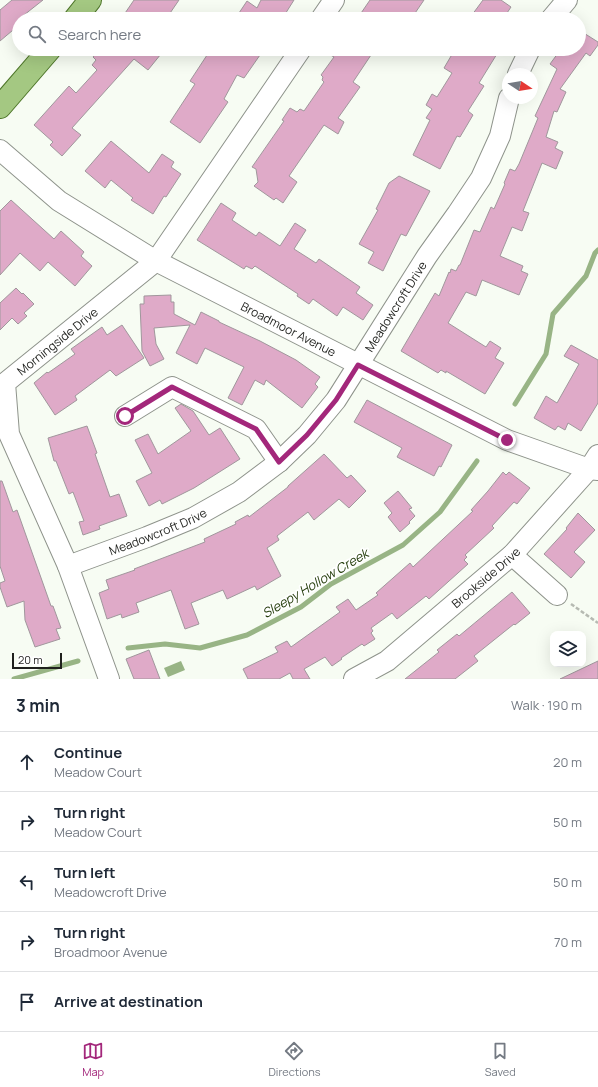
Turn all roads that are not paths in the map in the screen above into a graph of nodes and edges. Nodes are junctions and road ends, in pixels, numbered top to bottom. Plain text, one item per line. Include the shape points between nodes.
1 (90, 0) edge
2 (334, 0) edge
3 (567, 0) edge
4 (81, 12) edge
5 (326, 12) edge
6 (557, 12) edge
7 (44, 56) edge
8 (296, 56) edge
9 (527, 56) edge
10 (521, 68) edge
11 (508, 104) edge
12 (0, 106) edge
13 (0, 150) edge
14 (156, 261) junction
15 (358, 365) junction
16 (125, 416) dead end
17 (279, 462) junction
18 (595, 465) edge
19 (512, 555) junction
20 (68, 566) junction
21 (557, 595) road end
22 (109, 679) edge
23 (354, 679) edge

1 - 4 main road
2 - 5 street
3 - 6 street
7 - 12 main road
8 - 14 street, Morningside Drive
9 - 10 street
11 - 15 street, Meadowcroft Drive via 500,136 480,178
13 - 14 street, Broadmoor Avenue via 59,201
14 - 15 street, Broadmoor Avenue
14 - 20 street, Morningside Drive via 5,383 9,434
15 - 17 street, Meadowcroft Drive via 336,400 307,435
15 - 18 street, Broadmoor Avenue via 507,440
16 - 17 street via 172,387 256,429
17 - 20 street, Meadowcroft Drive via 239,492 193,518
18 - 19 street, Brookside Drive
19 - 21 street
19 - 23 street, Brookside Drive via 387,661
20 - 22 street, Morningside Drive

